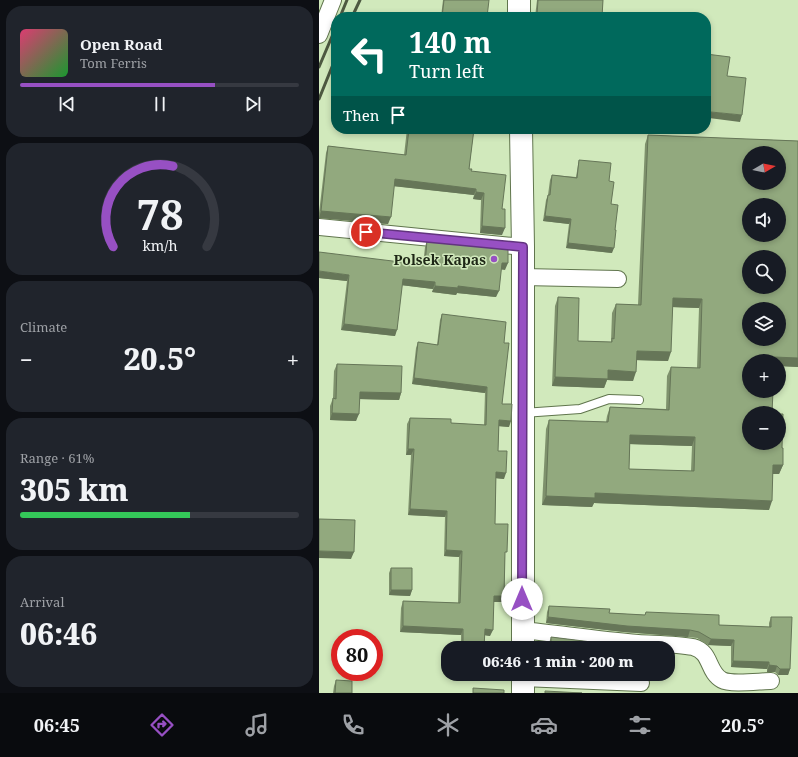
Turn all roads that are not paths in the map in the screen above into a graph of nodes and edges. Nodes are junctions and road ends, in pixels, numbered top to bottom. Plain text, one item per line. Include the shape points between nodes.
1 (333, 0) edge
2 (519, 0) edge
3 (519, 12) edge
4 (319, 35) edge
5 (521, 134) edge
6 (319, 227) edge
7 (523, 247) junction
8 (523, 278) junction
9 (618, 279) dead end
10 (639, 400) dead end
11 (522, 413) junction
12 (523, 639) edge
13 (771, 681) dead end
14 (523, 682) edge
15 (641, 683) dead end

1 - 4 street
2 - 3 highway
5 - 7 highway
6 - 7 street
7 - 8 highway
8 - 9 street
8 - 11 highway
10 - 11 lane via 609,399 580,409
11 - 12 highway
12 - 13 street via 692,647 701,650 715,674 723,681
14 - 15 street

